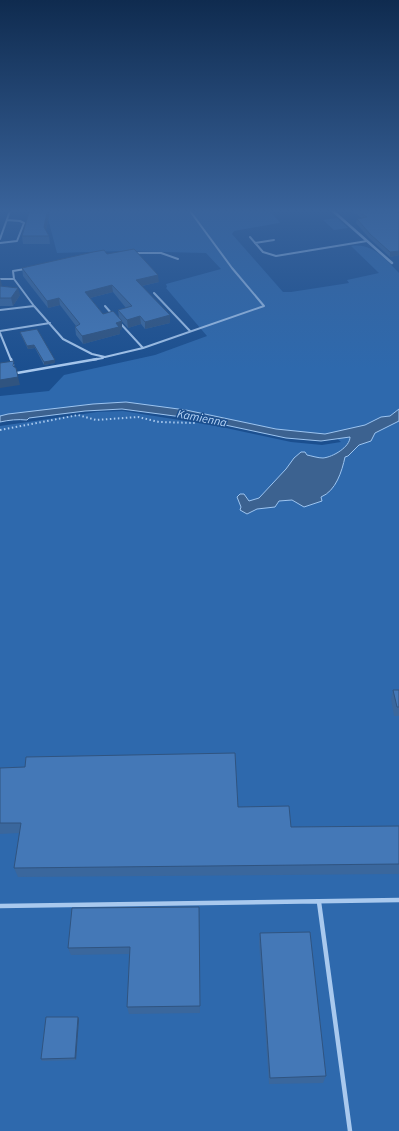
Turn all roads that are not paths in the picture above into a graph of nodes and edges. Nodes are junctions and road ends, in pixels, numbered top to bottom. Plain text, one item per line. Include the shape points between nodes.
1 (229, 264) edge
2 (26, 268) edge
3 (0, 279) edge
4 (14, 279) junction
5 (154, 293) dead end
6 (34, 306) junction
7 (105, 306) dead end
8 (0, 310) edge
9 (114, 317) edge
10 (119, 322) edge
11 (50, 323) junction
12 (190, 331) junction
13 (0, 332) edge
14 (143, 348) junction
15 (106, 357) junction
16 (7, 368) edge
17 (16, 373) edge
18 (399, 900) edge
19 (319, 902) junction
20 (0, 906) edge
21 (350, 1131) edge

1 - 12 lane via 264,306
2 - 4 lane via 13,271
3 - 4 lane
4 - 6 lane
5 - 12 lane
6 - 8 lane
6 - 11 lane
7 - 9 lane
10 - 14 lane
11 - 13 lane
11 - 15 lane via 63,339 92,354
12 - 14 lane
13 - 16 lane via 14,366
14 - 15 lane
15 - 17 lane
18 - 19 lane
19 - 20 lane
19 - 21 lane

